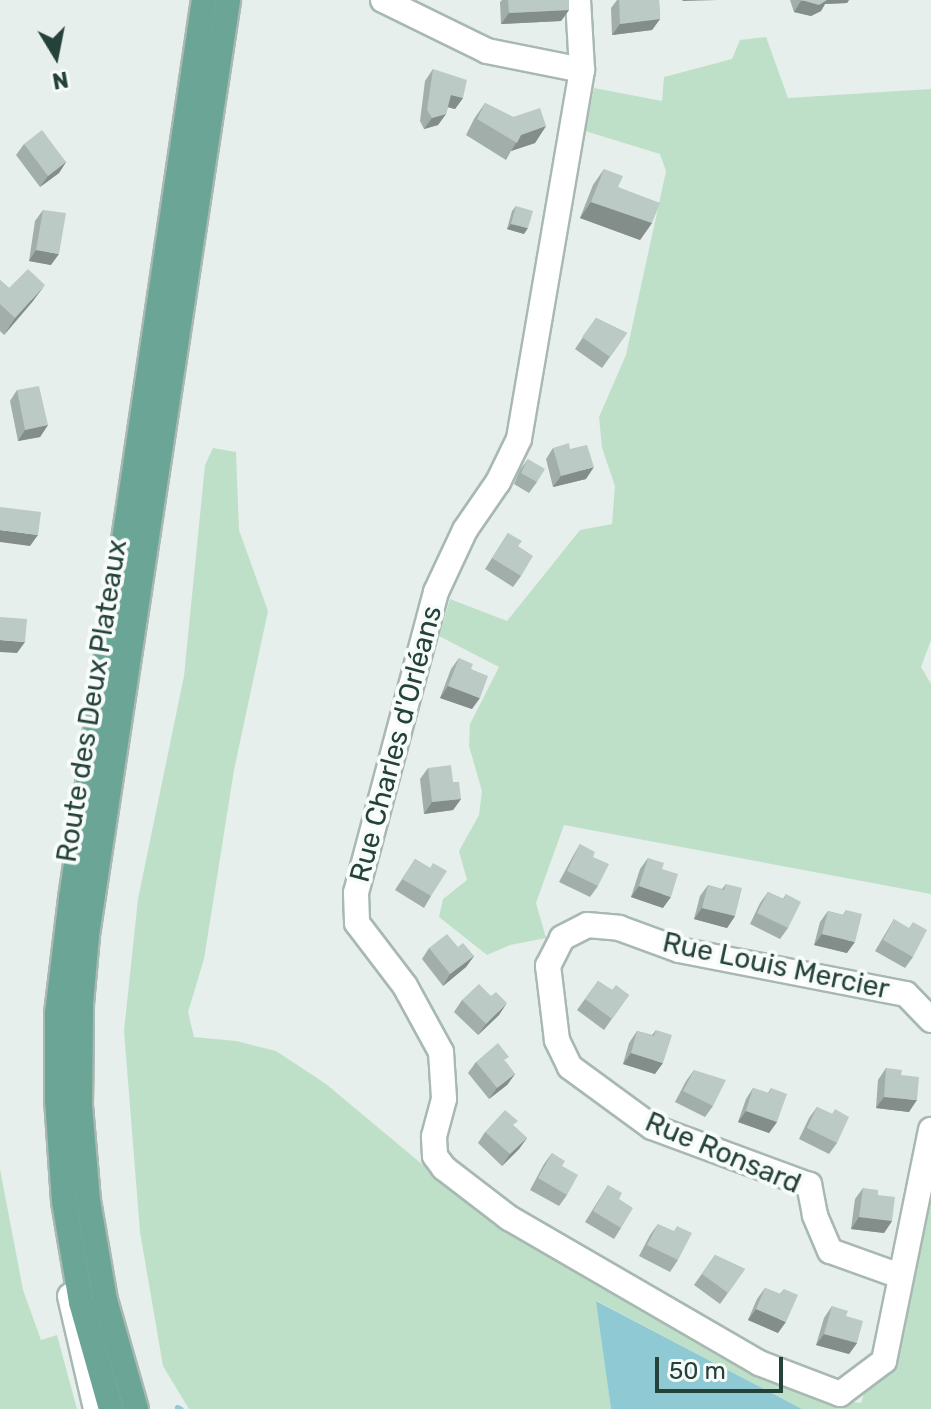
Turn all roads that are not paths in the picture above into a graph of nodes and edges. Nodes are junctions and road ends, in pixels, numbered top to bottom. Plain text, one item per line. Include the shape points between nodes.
1 (204, 0) edge
2 (228, 0) edge
3 (383, 0) edge
4 (578, 0) edge
5 (582, 70) junction
6 (548, 966) joint
7 (928, 1015) edge
8 (931, 1130) edge
9 (71, 1247) junction
10 (900, 1276) junction
11 (96, 1409) edge
12 (111, 1409) edge
13 (136, 1409) edge

1 - 9 main road, Route des Deux Plateaux via 62,964 57,1099
2 - 13 main road, Route des Deux Plateaux via 87,935 81,1004 80,1105 88,1201 105,1300
3 - 5 street via 487,51
4 - 5 street, Rue Charles d'Orléans
5 - 10 street, Rue Charles d'Orléans via 519,439 465,530 436,592 356,893 357,923 405,986 441,1052 444,1099 435,1156 509,1218 759,1363 840,1394 884,1361
6 - 7 street, Rue Louis Mercier via 562,938 587,925 619,928 679,950 906,994
6 - 10 street, Rue Ronsard via 557,1040 570,1067 652,1127 809,1185 830,1251
8 - 10 street, Rue Charles d'Orléans
9 - 11 street via 66,1275
9 - 12 main road, Route des Deux Plateaux

